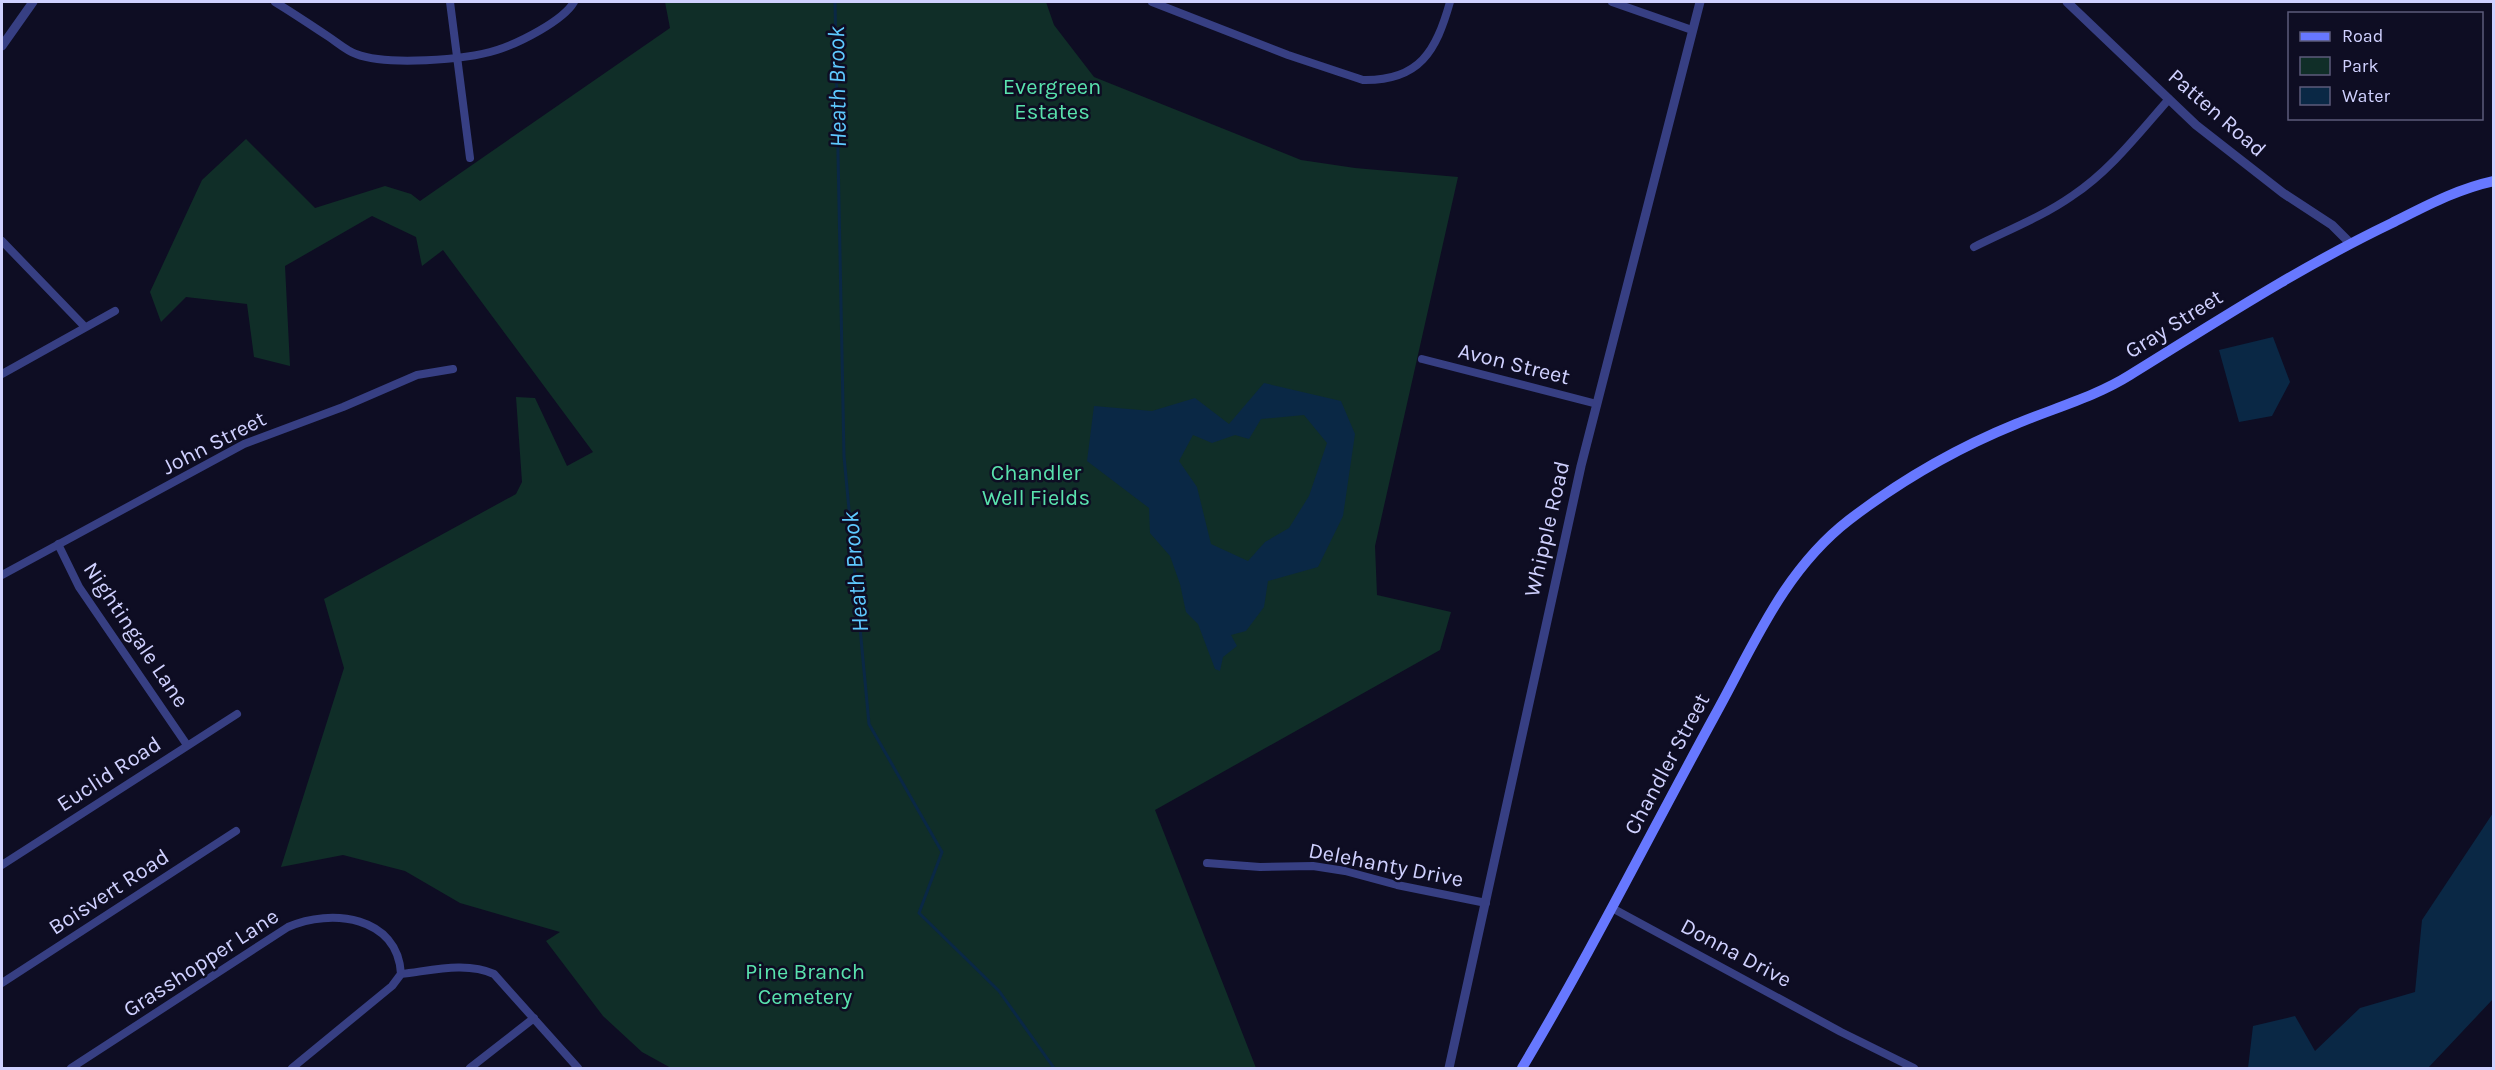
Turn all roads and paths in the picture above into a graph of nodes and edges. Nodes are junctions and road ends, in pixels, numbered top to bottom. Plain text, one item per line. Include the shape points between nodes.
1 (33, 2) edge
2 (275, 2) edge
3 (450, 2) edge
4 (574, 2) edge
5 (1152, 2) edge
6 (1450, 2) edge
7 (1612, 2) edge
8 (1700, 2) edge
9 (2067, 2) edge
10 (1692, 30) junction
11 (2, 46) edge
12 (456, 57) junction
13 (2169, 99) junction
14 (470, 158) dead end
15 (2493, 181) edge
16 (2, 241) edge
17 (2350, 243) junction
18 (1974, 247) dead end
19 (115, 311) dead end
20 (85, 327) junction
21 (1422, 359) dead end
22 (453, 369) dead end
23 (2, 374) edge
24 (1597, 404) junction
25 (1876, 501) joint
26 (58, 544) junction
27 (2, 575) edge
28 (237, 714) dead end
29 (187, 745) junction
30 (236, 831) dead end
31 (1206, 863) dead end
32 (2, 865) edge
33 (1486, 903) junction
34 (1612, 908) junction
35 (401, 974) junction
36 (2, 983) edge
37 (534, 1018) junction
38 (71, 1068) edge
39 (292, 1068) edge
40 (470, 1068) edge
41 (578, 1068) edge
42 (1449, 1068) edge
43 (1522, 1068) edge
44 (1914, 1068) edge

1 - 11 street
2 - 12 street via 354,54 393,61
3 - 12 street
4 - 12 street via 563,15 510,45
5 - 6 street via 1288,55 1372,80 1400,75 1429,54
7 - 10 street
8 - 10 street, Whipple Road
9 - 13 street, Patten Road
10 - 24 street, Whipple Road
12 - 14 street
13 - 17 street, Patten Road via 2209,136 2332,225
13 - 18 street via 2082,189
15 - 17 main road, Gray Street via 2448,194
16 - 20 street
17 - 25 main road, Gray Street via 2270,287 2112,385 1971,444
19 - 20 street
20 - 23 street
21 - 24 street, Avon Street
22 - 26 street, John Street via 417,375 244,444
24 - 33 street, Whipple Road
25 - 34 main road, Chandler Street via 1830,535 1791,579 1770,611
26 - 27 street, John Street
26 - 29 street, Nightingale Lane via 80,587
28 - 29 street, Euclid Road
29 - 32 street, Euclid Road
30 - 36 street, Boisvert Road
31 - 33 street, Delehanty Drive via 1324,868
33 - 42 street, Whipple Road
34 - 43 main road, Chandler Street
34 - 44 street, Donna Drive
35 - 37 street via 461,968 487,971 499,978
35 - 38 street, Grasshopper Lane via 391,941 371,926 347,919 310,919 277,933
35 - 39 street via 392,986
37 - 40 street
37 - 41 street

